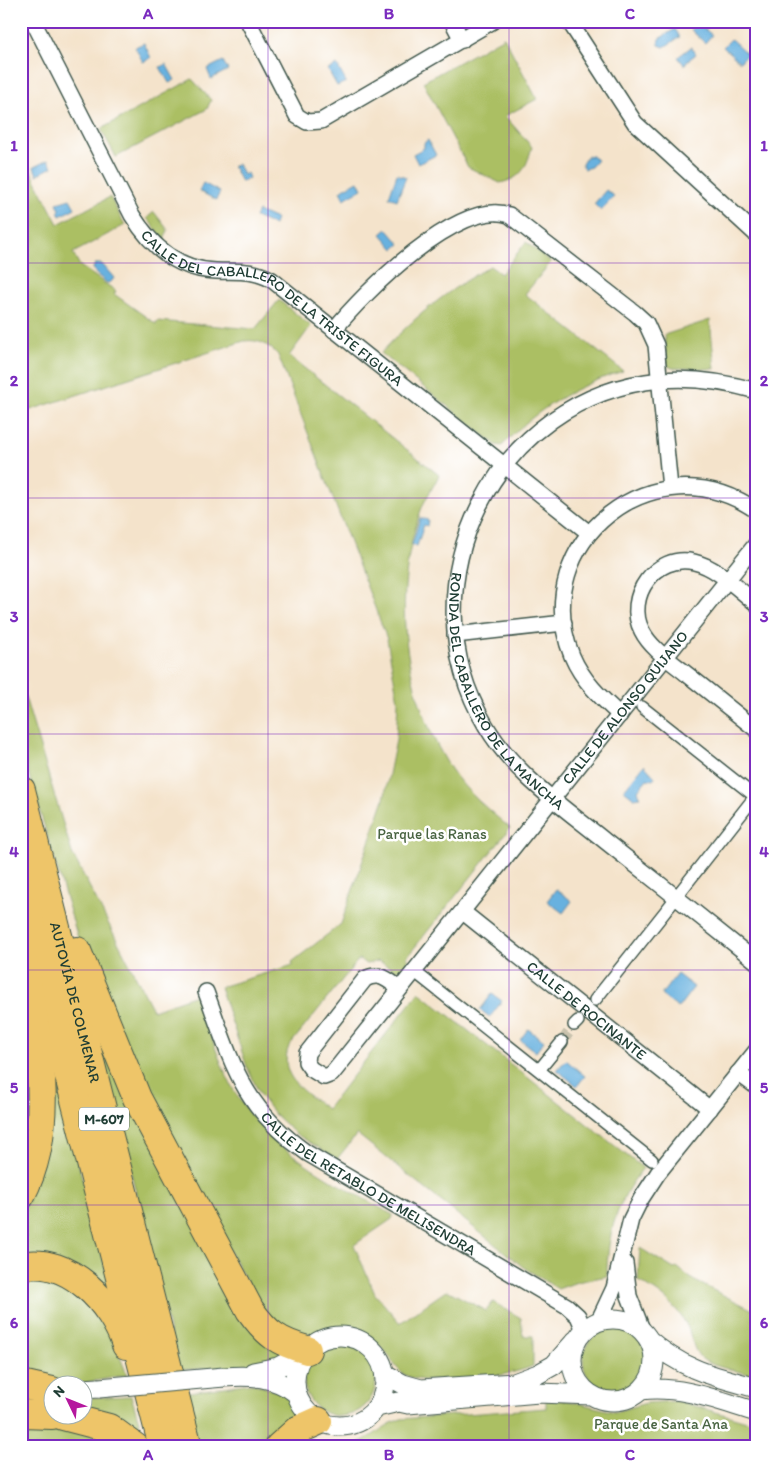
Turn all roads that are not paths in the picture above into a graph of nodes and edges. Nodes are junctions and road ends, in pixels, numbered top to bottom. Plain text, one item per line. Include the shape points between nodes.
1 (33, 21) edge
2 (248, 21) edge
3 (452, 21) edge
4 (493, 21) edge
5 (569, 21) edge
6 (462, 40) junction
7 (757, 235) edge
8 (334, 330) junction
9 (660, 380) junction
10 (757, 391) edge
11 (504, 465) junction
12 (670, 488) junction
13 (757, 512) edge
14 (589, 533) junction
15 (757, 543) edge
16 (727, 581) junction
17 (757, 604) edge
18 (564, 623) junction
19 (455, 635) junction
20 (666, 657) junction
21 (642, 707) dead end
22 (620, 715) junction
23 (757, 730) edge
24 (21, 786) edge
25 (21, 790) edge
26 (756, 796) edge
27 (552, 799) junction
28 (21, 887) edge
29 (680, 892) dead end
30 (672, 902) dead end
31 (462, 912) junction
32 (21, 950) edge
33 (757, 962) edge
34 (414, 972) junction
35 (400, 989) junction
36 (206, 992) dead end
37 (595, 1000) dead end
38 (562, 1042) tunnel mouth
39 (757, 1050) edge
40 (539, 1070) junction
41 (738, 1073) junction
42 (757, 1087) edge
43 (710, 1109) junction
44 (652, 1160) dead end
45 (21, 1195) edge
46 (623, 1252) junction
47 (21, 1266) edge
48 (587, 1329) junction
49 (646, 1336) junction
50 (305, 1352) junction
51 (385, 1374) junction
52 (248, 1375) junction
53 (21, 1384) edge
54 (92, 1388) edge
55 (757, 1388) edge
56 (42, 1389) edge
57 (641, 1390) junction
58 (42, 1392) edge
59 (296, 1393) junction
60 (21, 1394) edge
61 (592, 1395) junction
62 (408, 1404) junction
63 (377, 1407) junction
64 (757, 1412) edge
65 (21, 1414) edge
66 (42, 1415) edge
67 (92, 1424) edge
68 (299, 1433) edge
69 (135, 1447) edge
70 (163, 1447) edge
71 (188, 1447) edge

1 - 8 street, CALLE DEL CABALLERO DE LA TRISTE FIGURA via 132,215 151,242 171,258 195,268 262,274
2 - 6 street via 297,116 307,122 321,121
3 - 6 street
4 - 6 street
5 - 7 street via 635,122
8 - 9 street via 378,282 425,244 481,213 502,212 518,221 646,323 656,345
8 - 11 street, CALLE DEL CABALLERO DE LA TRISTE FIGURA
9 - 10 street, RONDA DEL CABALLERO DE LA MANCHA via 702,380
9 - 11 street, RONDA DEL CABALLERO DE LA MANCHA via 613,390 575,406 542,428
9 - 12 street
11 - 14 street, CALLE DEL CABALLERO DE LA TRISTE FIGURA
11 - 19 street, RONDA DEL CABALLERO DE LA MANCHA via 480,503 464,541 454,597
12 - 13 street via 686,487 719,493
12 - 14 street via 655,490 623,505 605,516
14 - 18 street via 566,578
15 - 16 street, CALLE DE ALONSO QUIJANO
16 - 17 street
16 - 20 street, CALLE DE ALONSO QUIJANO
16 - 20 street via 704,566 687,562 668,564 649,577 637,599 638,623 648,640
18 - 19 street
18 - 22 street via 573,658 584,677
19 - 27 street, RONDA DEL CABALLERO DE LA MANCHA via 465,680 485,725 517,768
20 - 22 street, CALLE DE ALONSO QUIJANO
20 - 23 street
21 - 26 street
22 - 27 street, CALLE DE ALONSO QUIJANO
24 - 50 highway via 81,964 137,1098 250,1310 276,1339
25 - 71 highway, AUTOVÍA DE COLMENAR / M-607
26 - 29 street
27 - 31 street, CALLE DE ALONSO QUIJANO
27 - 33 street, RONDA DEL CABALLERO DE LA MANCHA
28 - 70 highway, AUTOVÍA DE COLMENAR / M-607
30 - 37 street
31 - 34 street, CALLE DE ALONSO QUIJANO
31 - 43 street, CALLE DE ROCINANTE
32 - 45 highway via 37,1032 42,1110 33,1173
34 - 35 street, CALLE DE ALONSO QUIJANO
34 - 40 street
35 - 35 street, CALLE DE ALONSO QUIJANO via 382,976 365,979 307,1053 306,1062 311,1069 324,1077 332,1074
36 - 48 street, CALLE DEL RETABLO DE MELISENDRA via 244,1087 260,1112 277,1130 307,1154 567,1306
38 - 40 street
39 - 41 street
40 - 44 street
41 - 42 street
41 - 43 street
43 - 46 street via 640,1199
46 - 48 street via 614,1288
46 - 49 street via 628,1296
47 - 70 highway via 38,1264 68,1272 104,1304 123,1335
48 - 49 street via 614,1319 625,1320
48 - 51 street via 554,1365 514,1382 421,1389
48 - 61 street via 572,1356 582,1387
49 - 55 street via 685,1366
49 - 57 street via 653,1348 654,1359 650,1378
50 - 51 street via 328,1337 354,1337 375,1351
50 - 52 street via 278,1367
50 - 59 street via 296,1368
51 - 63 street via 383,1397
52 - 54 street, bridge
52 - 59 street via 278,1381
53 - 56 highway
57 - 61 street via 616,1401
57 - 64 street via 662,1387
58 - 60 street
59 - 68 street via 303,1407
61 - 62 street via 539,1393
62 - 63 street via 399,1402
62 - 68 street via 390,1411 366,1430 351,1436
63 - 68 street via 350,1425
65 - 66 highway
67 - 69 highway via 109,1428

